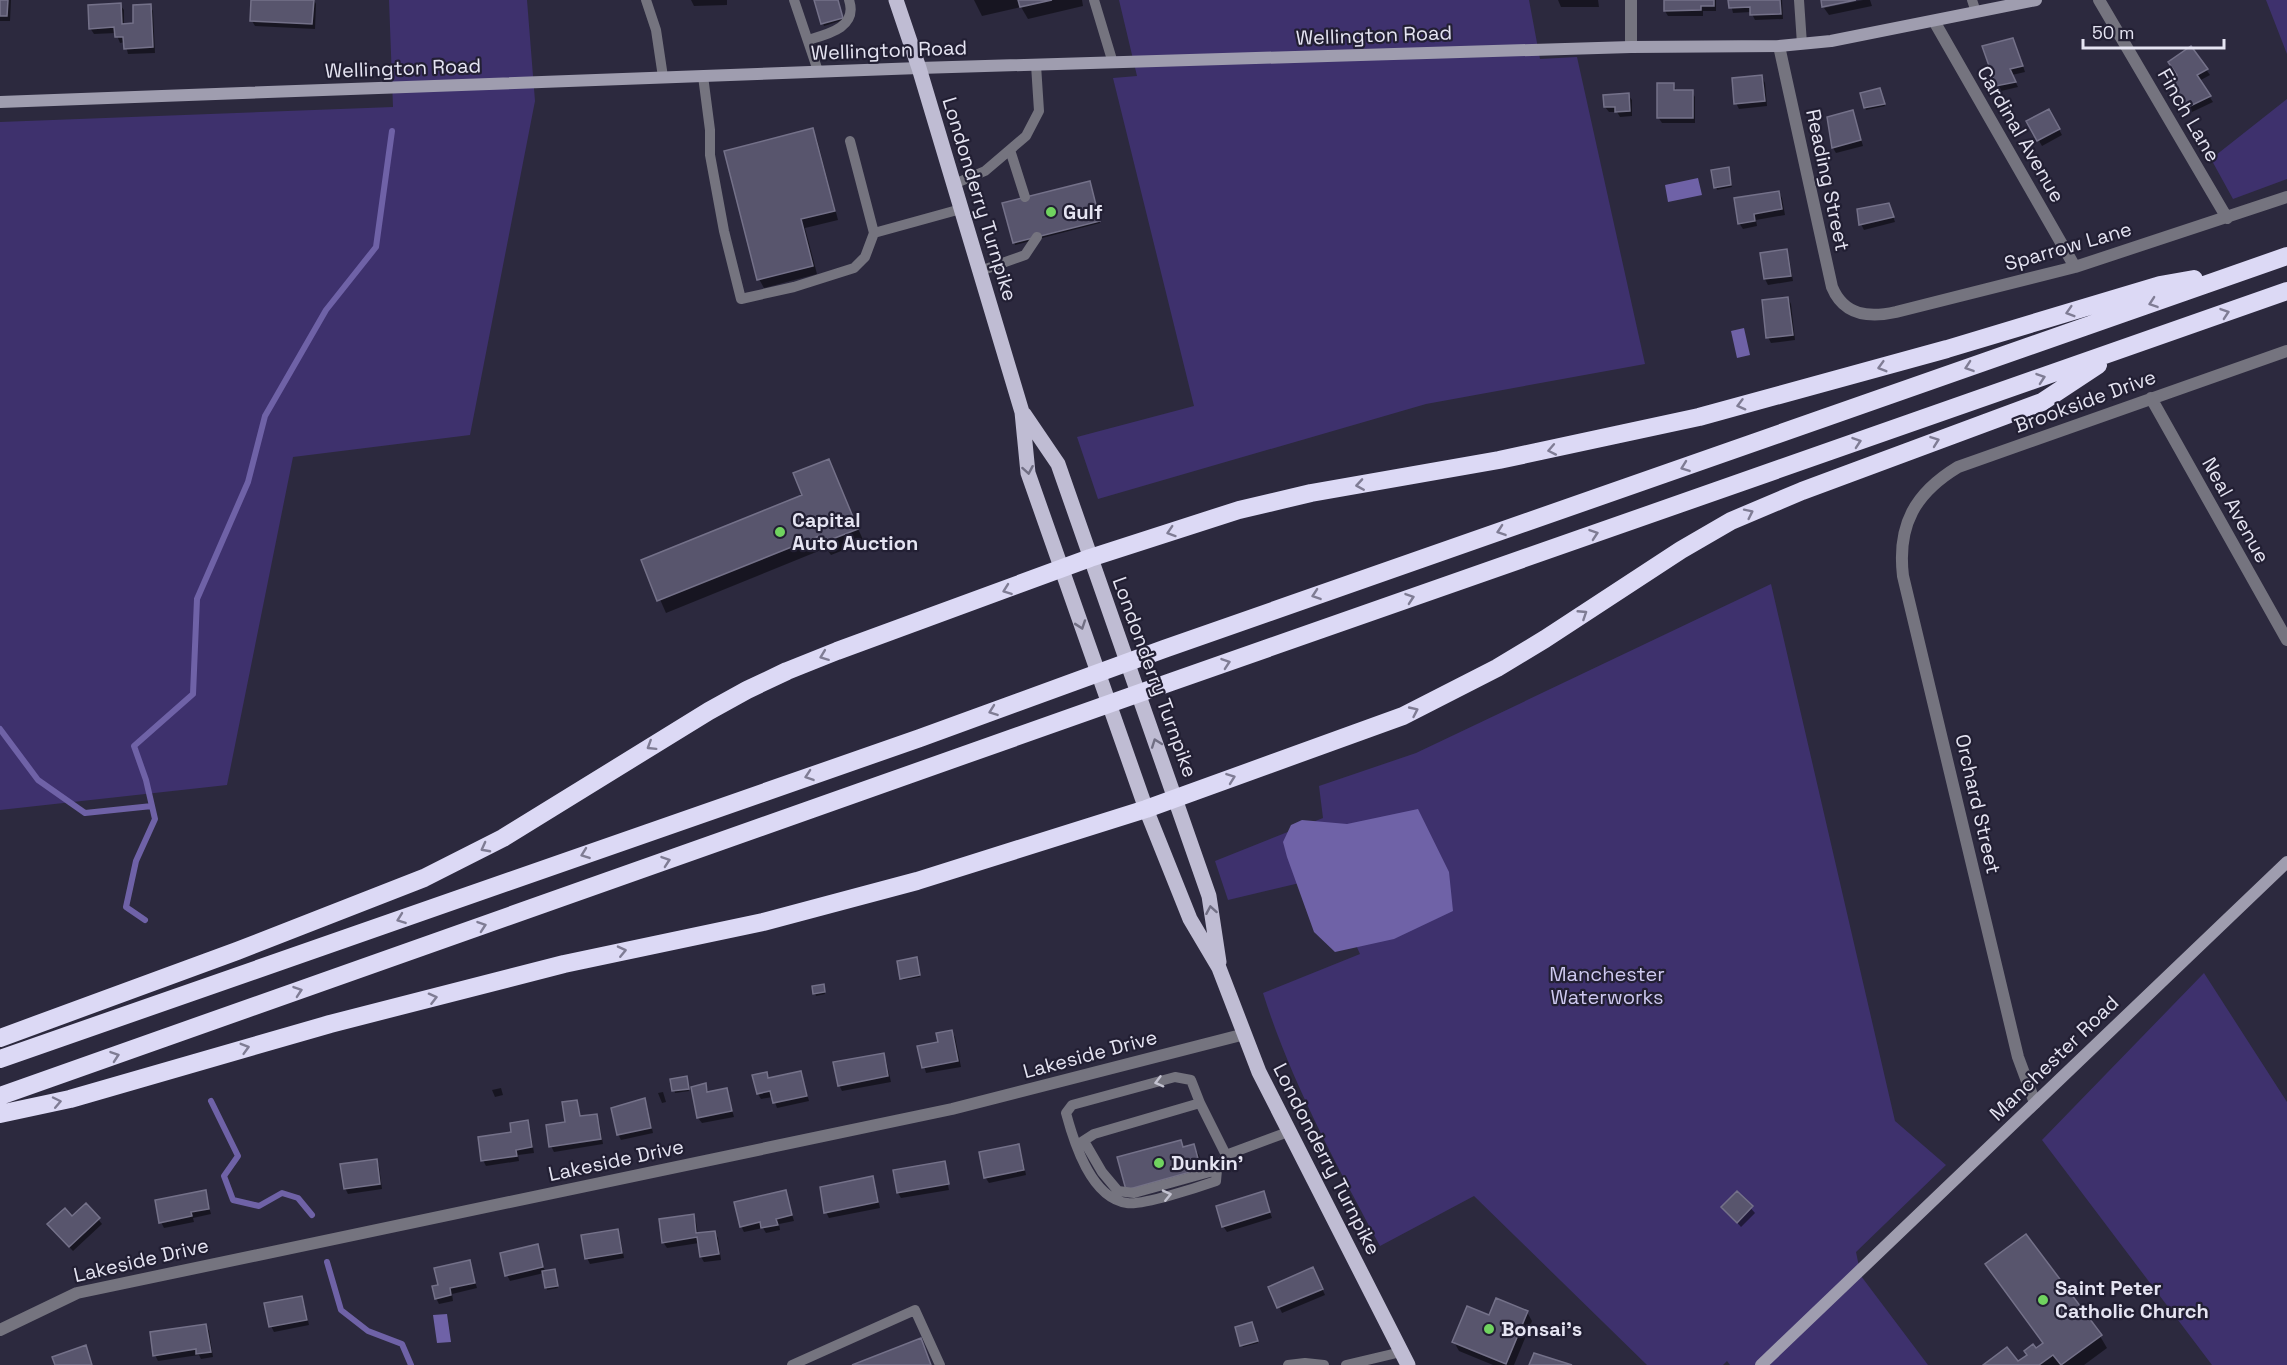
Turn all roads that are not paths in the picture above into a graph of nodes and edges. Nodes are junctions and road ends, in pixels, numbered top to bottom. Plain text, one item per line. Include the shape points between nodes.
1 (646, 0) edge
2 (794, 0) edge
3 (849, 0) edge
4 (896, 0) edge
5 (1094, 0) edge
6 (1631, 0) edge
7 (1799, 0) edge
8 (2036, 0) edge
9 (2099, 0) edge
10 (1974, 6) edge
11 (1934, 21) junction
12 (808, 40) junction
13 (1802, 44) junction
14 (1631, 46) junction
15 (1779, 46) junction
16 (1113, 63) junction
17 (1036, 64) junction
18 (919, 68) junction
19 (818, 71) junction
20 (703, 76) junction
21 (663, 78) junction
22 (0, 102) edge
23 (850, 141) dead end
24 (1010, 150) junction
25 (954, 184) junction
26 (1025, 197) dead end
27 (2287, 197) edge
28 (961, 209) junction
29 (2227, 218) junction
30 (874, 233) junction
31 (1037, 237) dead end
32 (2287, 256) edge
33 (2074, 267) junction
34 (2249, 270) junction
35 (980, 271) junction
36 (2287, 291) edge
37 (1857, 313) joint
38 (2122, 350) junction
39 (2287, 351) edge
40 (2151, 398) junction
41 (1022, 412) junction
42 (1912, 512) joint
43 (1090, 558) junction
44 (1062, 570) junction
45 (2287, 640) edge
46 (1176, 798) junction
47 (1146, 809) junction
48 (2287, 862) edge
49 (1220, 968) junction
50 (1245, 1034) junction
51 (0, 1038) edge
52 (0, 1059) edge
53 (0, 1096) edge
54 (1200, 1103) junction
55 (2035, 1103) junction
56 (0, 1114) edge
57 (1288, 1132) junction
58 (1080, 1143) junction
59 (1226, 1155) junction
60 (0, 1330) edge
61 (1405, 1358) edge
62 (792, 1365) edge
63 (940, 1365) edge
64 (1288, 1365) edge
65 (1324, 1365) edge
66 (1347, 1365) edge
67 (1761, 1365) edge

1 - 21 lane via 656,30
2 - 12 lane
3 - 12 lane via 852,8 847,23 832,33
4 - 18 main road, Londonderry Turnpike
5 - 16 lane
6 - 14 street
7 - 13 lane
8 - 10 main road, Wellington Road
9 - 29 street, Finch Lane
10 - 11 main road, Wellington Road
11 - 13 main road, Wellington Road
11 - 33 street, Cardinal Avenue
12 - 19 lane
13 - 15 main road, Wellington Road
14 - 15 main road, Wellington Road
14 - 16 main road, Wellington Road
15 - 37 street, Reading Street via 1832,287 1842,304
16 - 17 main road, Wellington Road
17 - 18 main road, Wellington Road
17 - 24 lane via 1039,111 1026,136
18 - 19 main road, Wellington Road
18 - 25 main road, Londonderry Turnpike
19 - 20 main road, Wellington Road
20 - 21 main road, Wellington Road
20 - 30 lane via 710,154 741,299 854,268 865,257
21 - 22 main road, Wellington Road
23 - 30 lane
24 - 25 lane via 986,171
24 - 26 lane
25 - 28 main road, Londonderry Turnpike
27 - 29 street, Sparrow Lane
28 - 30 lane
28 - 35 main road, Londonderry Turnpike
29 - 33 street, Sparrow Lane
31 - 35 lane via 1025,255
32 - 34 highway
33 - 37 street, Sparrow Lane via 1896,312 1866,316
34 -> 43 highway via 2160,285 1699,417 1591,442 1311,493 1239,510
34 -> 52 highway
35 - 41 main road, Londonderry Turnpike
38 -> 36 highway
46 -> 38 highway via 1403,716 1497,668 1731,521 2042,402
53 -> 38 highway
39 - 40 street, Brookside Drive
40 - 42 street, Brookside Drive via 1958,467 1932,486
40 - 45 street, Neal Avenue
41 - 43 main road, Londonderry Turnpike via 1058,464
41 -> 44 main road, Londonderry Turnpike via 1028,473
42 - 55 street, Orchard Street via 1902,543 1903,576 2018,1057
43 - 44 highway
46 -> 43 main road, Londonderry Turnpike
44 -> 47 main road, Londonderry Turnpike
44 -> 51 highway via 848,647 757,685 502,838 424,878
46 - 47 highway
49 -> 46 main road, Londonderry Turnpike via 1209,896
47 - 49 main road, Londonderry Turnpike via 1190,919
56 -> 47 highway via 70,1099 330,1024 564,964 763,922 906,884
48 - 55 main road, Manchester Road
49 - 50 main road, Londonderry Turnpike
50 - 57 main road, Londonderry Turnpike
50 - 60 street, Lakeside Drive via 930,1114 77,1293
54 - 58 lane via 1094,1134
54 -> 58 lane via 1191,1080 1175,1077 1072,1105 1066,1113
54 - 59 lane
55 - 67 main road, Manchester Road
57 - 59 lane
57 - 61 main road, Londonderry Turnpike
58 -> 59 lane via 1118,1191 1134,1193 1216,1176
61 - 66 lane
62 - 63 lane via 915,1310
64 - 65 lane

